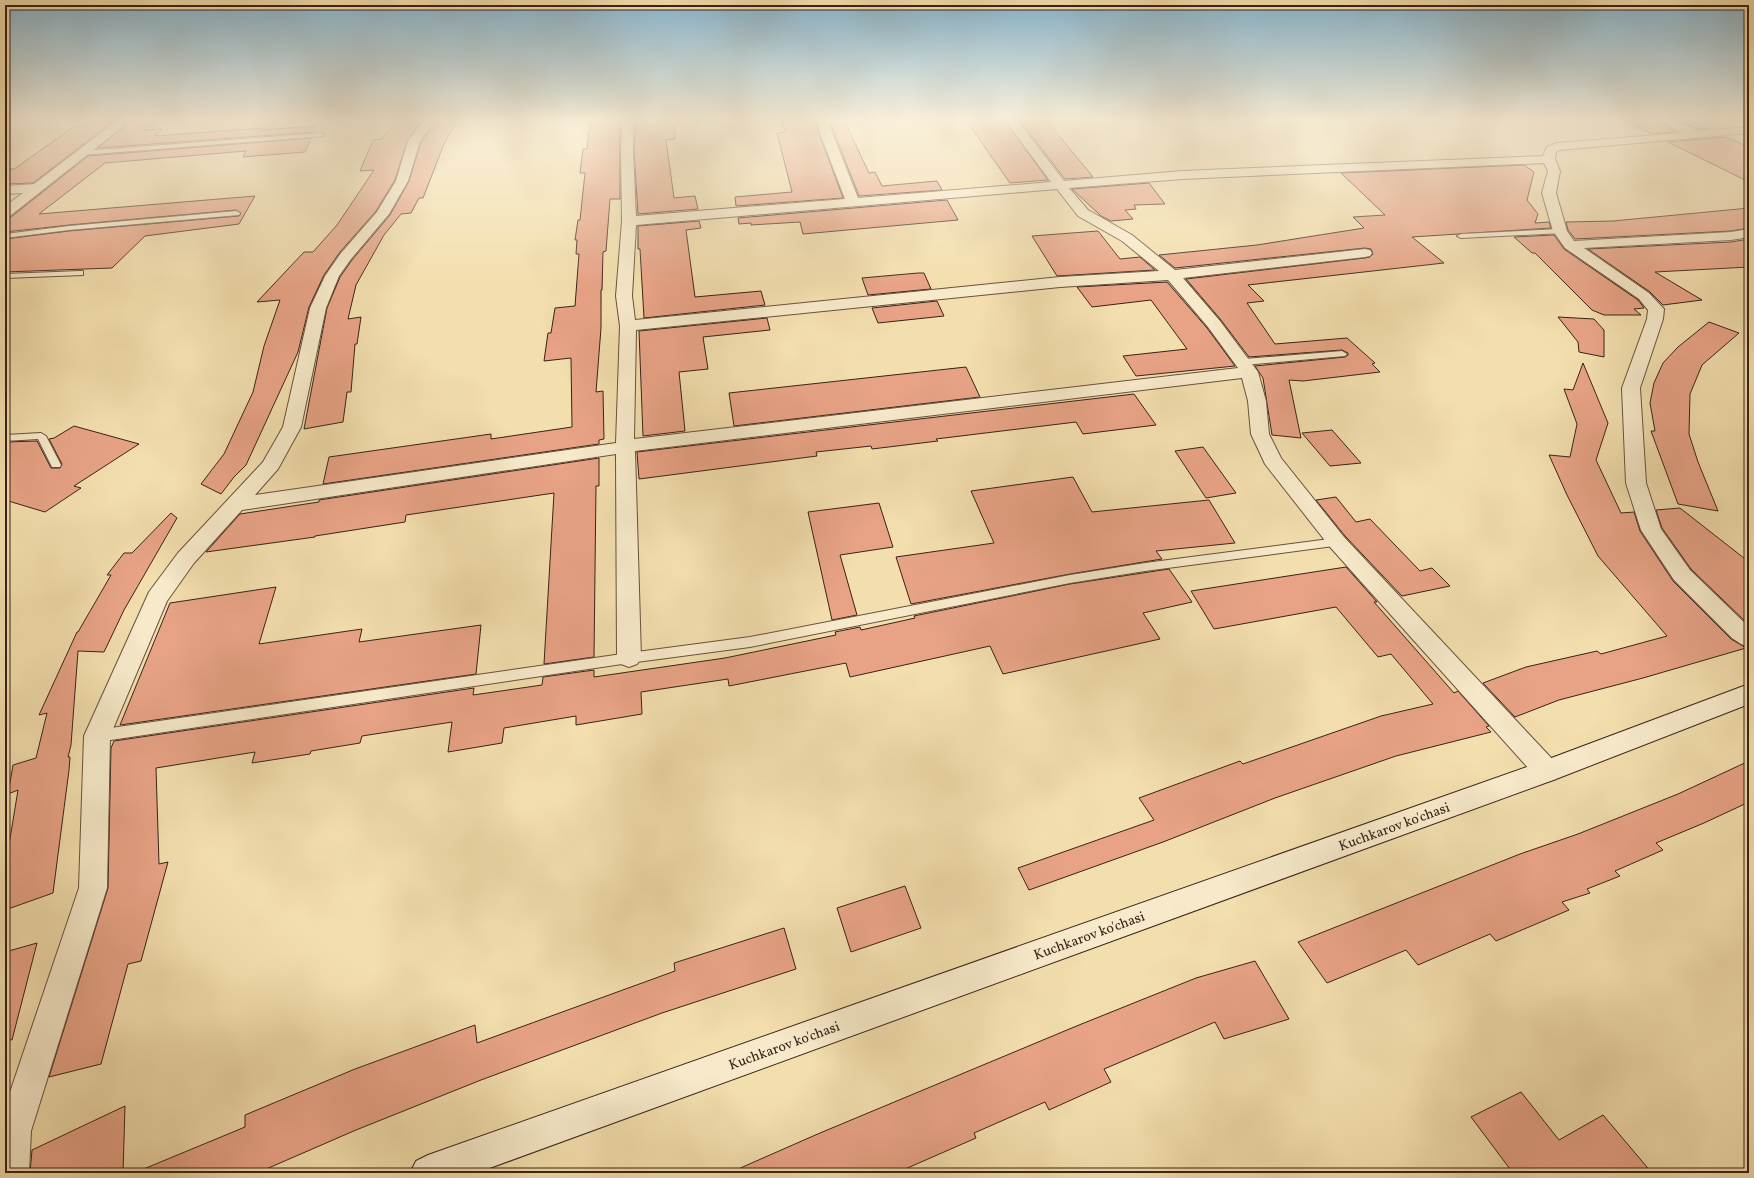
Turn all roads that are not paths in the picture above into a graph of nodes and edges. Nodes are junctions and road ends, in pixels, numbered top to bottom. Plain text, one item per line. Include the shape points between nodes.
1 (54, 175) edge
2 (404, 175) edge
3 (628, 175) edge
4 (842, 175) edge
5 (1052, 175) edge
6 (1191, 175) edge
7 (1553, 175) edge
8 (1059, 184) junction
9 (37, 188) junction
10 (5, 190) edge
11 (853, 202) junction
12 (5, 213) edge
13 (236, 214) dead end
14 (629, 221) junction
15 (1749, 233) edge
16 (5, 236) edge
17 (1461, 236) dead end
18 (1565, 238) junction
19 (1365, 253) dead end
20 (80, 273) dead end
21 (1172, 275) junction
22 (5, 276) edge
23 (628, 326) junction
24 (1342, 354) dead end
25 (1247, 367) junction
26 (5, 438) edge
27 (624, 446) junction
28 (56, 464) dead end
29 (235, 504) junction
30 (1337, 542) junction
31 (1749, 638) edge
32 (629, 658) junction
33 (1749, 694) edge
34 (97, 736) junction
35 (1547, 771) junction
36 (11, 1173) edge
37 (428, 1173) edge

1 - 9 street
2 - 29 street via 382,214 332,276 318,308 292,427 271,465
3 - 14 street
4 - 11 street
5 - 8 street
6 - 8 street
7 - 18 street via 1549,193
8 - 11 street
8 - 21 street via 1083,213 1128,238
9 - 10 street
9 - 12 street
11 - 14 street
13 - 16 lane
14 - 23 street via 624,296
15 - 18 street via 1601,242
17 - 18 lane
18 - 31 street via 1644,296 1656,309 1655,319 1631,388 1636,483 1651,530 1682,575
19 - 21 street
20 - 22 lane
21 - 23 street via 1060,282
21 - 25 street
23 - 27 street
24 - 25 lane
25 - 27 street via 955,408
25 - 30 street via 1257,401 1260,434 1272,460
26 - 28 lane via 41,436
27 - 29 street
27 - 32 street
29 - 34 street via 186,558 156,598
30 - 32 lane via 1070,579 750,642
30 - 35 street
32 - 34 lane
33 - 35 street, Kuchkarov ko'chasi
34 - 36 street via 93,888 14,1131
35 - 37 street, Kuchkarov ko'chasi

